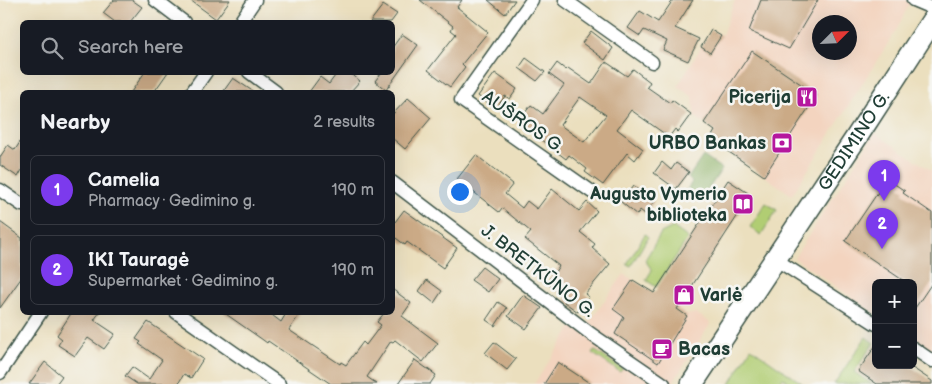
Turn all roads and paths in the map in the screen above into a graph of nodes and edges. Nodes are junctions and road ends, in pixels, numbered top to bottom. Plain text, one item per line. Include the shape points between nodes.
1 (155, 0) edge
2 (255, 0) edge
3 (532, 0) edge
4 (565, 0) edge
5 (914, 0) edge
6 (932, 8) edge
7 (181, 20) edge
8 (241, 20) edge
9 (932, 20) edge
10 (652, 62) dead end
11 (204, 75) edge
12 (253, 75) edge
13 (193, 90) edge
14 (273, 90) edge
15 (395, 184) edge
16 (0, 190) edge
17 (592, 192) dead end
18 (20, 205) edge
19 (775, 259) junction
20 (39, 315) edge
21 (180, 315) edge
22 (872, 321) edge
23 (917, 351) edge
24 (932, 361) edge
25 (0, 373) edge
26 (279, 384) edge
27 (664, 384) edge
28 (692, 384) edge

1 - 7 street
2 - 8 street
3 - 17 street, AUŠROS G. via 460,100
4 - 10 street
5 - 6 street
9 - 19 main road, GEDIMINO G.
11 - 13 street
12 - 14 street
15 - 27 street, J. BRETKŪNO G. via 591,334
16 - 18 street
19 - 22 street
19 - 28 main road, GEDIMINO G.
20 - 25 street
21 - 26 street
23 - 24 street

